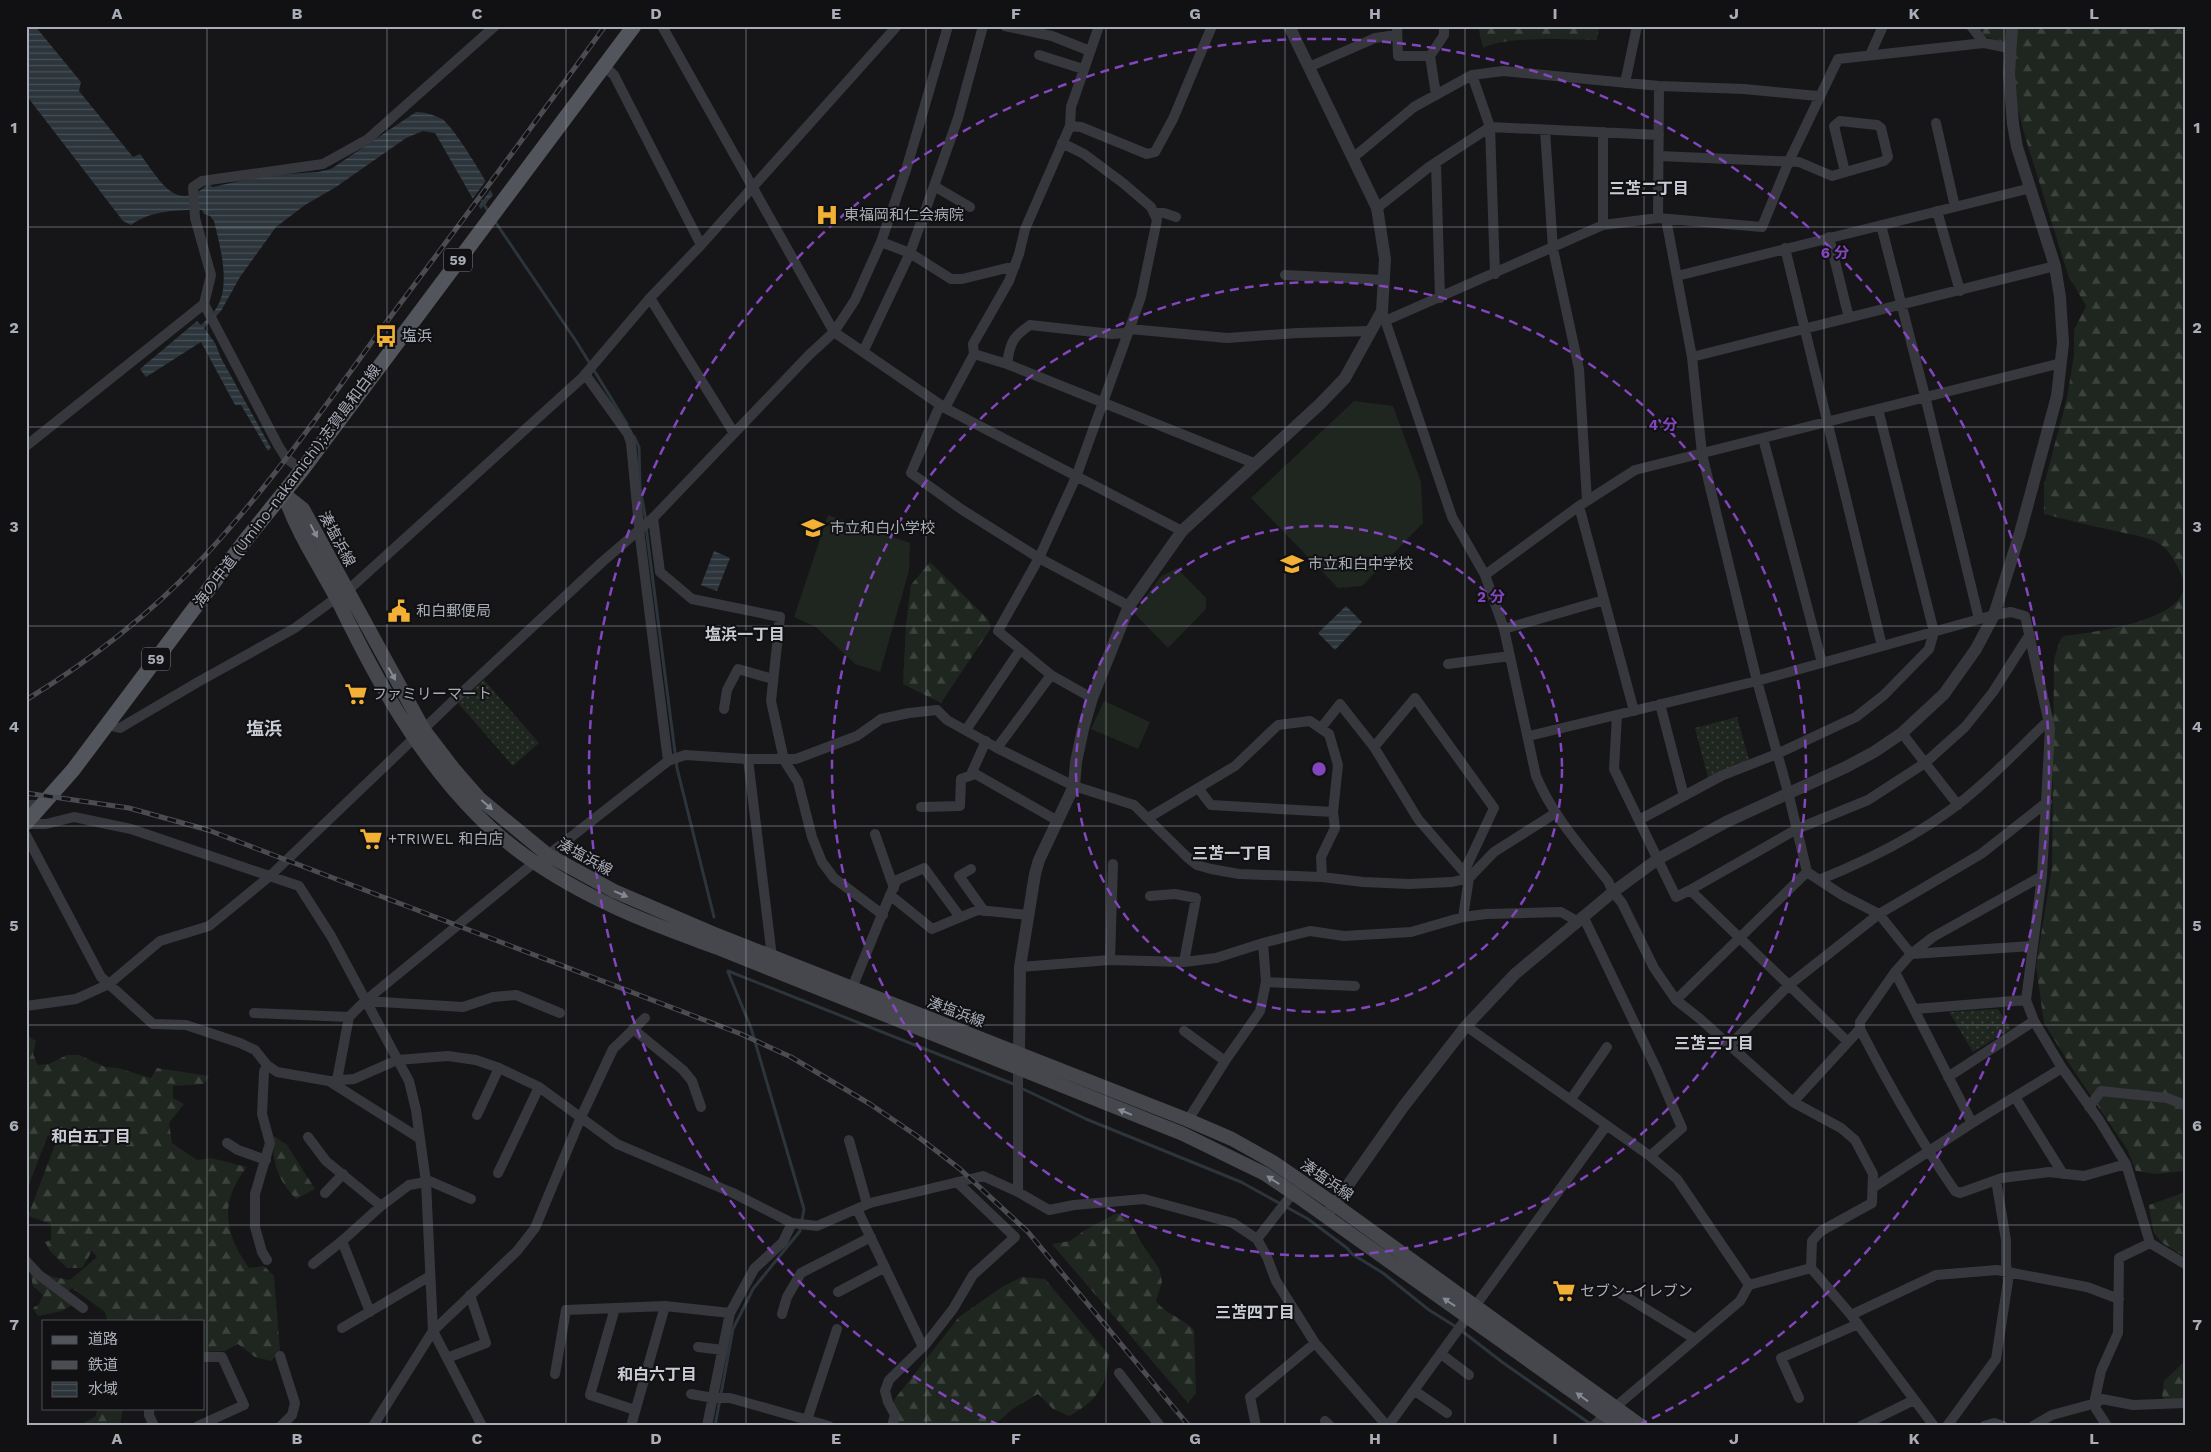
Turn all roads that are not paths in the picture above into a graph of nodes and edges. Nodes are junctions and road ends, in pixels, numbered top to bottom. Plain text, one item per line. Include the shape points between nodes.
1 (495, 26) edge
2 (634, 26) edge
3 (662, 26) edge
4 (897, 26) edge
5 (948, 26) edge
6 (982, 26) edge
7 (1005, 26) edge
8 (1099, 26) edge
9 (1212, 26) edge
10 (1289, 26) edge
11 (1444, 26) edge
12 (1637, 26) edge
13 (1882, 26) edge
14 (1971, 26) edge
15 (2012, 26) edge
16 (1397, 30) edge
17 (1984, 43) junction
18 (2009, 48) junction
19 (1090, 51) junction
20 (1870, 55) junction
21 (1039, 56) dead end
22 (1430, 56) junction
23 (604, 66) junction
24 (1309, 67) junction
25 (1083, 69) junction
26 (1472, 75) junction
27 (1625, 83) junction
28 (1659, 86) junction
29 (1436, 95) junction
30 (1818, 96) junction
31 (1936, 123) dead end
32 (1070, 126) junction
33 (1490, 127) junction
34 (1545, 130) junction
35 (1603, 132) junction
36 (1659, 135) junction
37 (1062, 143) junction
38 (1658, 156) junction
39 (1354, 157) junction
40 (1789, 161) junction
41 (1436, 163) junction
42 (1844, 172) junction
43 (934, 186) junction
44 (754, 188) junction
45 (2030, 188) junction
46 (1955, 206) junction
47 (970, 207) dead end
48 (1377, 208) junction
49 (1937, 211) junction
50 (1154, 213) junction
51 (1176, 217) dead end
52 (1662, 219) junction
53 (1603, 225) junction
54 (1881, 225) junction
55 (1829, 238) junction
56 (881, 242) junction
57 (701, 246) junction
58 (1553, 248) junction
59 (1785, 248) junction
60 (910, 253) junction
61 (1015, 266) junction
62 (2055, 266) junction
63 (1495, 274) junction
64 (1285, 275) dead end
65 (1677, 276) junction
66 (1384, 280) junction
67 (1960, 290) junction
68 (650, 298) junction
69 (1440, 298) junction
70 (204, 304) junction
71 (1902, 305) junction
72 (1384, 316) junction
73 (1849, 318) junction
74 (1130, 329) junction
75 (1804, 330) junction
76 (1370, 331) junction
77 (834, 332) junction
78 (862, 352) junction
79 (974, 354) junction
80 (1692, 357) junction
81 (2061, 363) junction
82 (1007, 364) junction
83 (585, 374) junction
84 (1925, 396) junction
85 (1104, 402) junction
86 (942, 407) junction
87 (1878, 409) junction
88 (1827, 422) junction
89 (734, 433) junction
90 (1763, 438) junction
91 (26, 446) edge
92 (1702, 454) junction
93 (1256, 464) junction
94 (302, 470) junction
95 (1076, 477) junction
96 (284, 494) junction
97 (1583, 504) junction
98 (653, 518) junction
99 (640, 530) junction
100 (1182, 531) junction
101 (1039, 558) junction
102 (1485, 575) junction
103 (341, 595) junction
104 (1604, 600) junction
105 (1129, 606) junction
106 (1994, 616) junction
107 (1979, 620) junction
108 (1504, 629) junction
109 (1934, 632) junction
110 (2030, 634) junction
111 (1882, 646) junction
112 (1020, 650) junction
113 (1510, 656) junction
114 (1822, 663) junction
115 (1448, 664) dead end
116 (1051, 675) junction
117 (773, 679) junction
118 (1757, 681) junction
119 (1092, 698) junction
120 (1660, 704) junction
121 (724, 708) dead end
122 (1634, 711) junction
123 (1617, 715) junction
124 (2048, 720) junction
125 (107, 725) junction
126 (1320, 728) junction
127 (966, 730) junction
128 (1902, 733) junction
129 (419, 734) junction
130 (1529, 736) junction
131 (986, 742) junction
132 (1374, 747) junction
133 (998, 748) junction
134 (1777, 754) junction
135 (748, 759) junction
136 (784, 760) junction
137 (668, 761) junction
138 (1926, 763) junction
139 (976, 774) junction
140 (1074, 786) junction
141 (1198, 788) junction
142 (1788, 792) junction
143 (1684, 796) junction
144 (2047, 802) junction
145 (26, 805) edge
146 (42, 805) junction
147 (1958, 805) junction
148 (921, 807) dead end
149 (1332, 812) junction
150 (1554, 814) junction
151 (1148, 818) junction
152 (1639, 820) junction
153 (1058, 821) junction
154 (26, 823) edge
155 (1797, 829) junction
156 (876, 834) dead end
157 (26, 835) edge
158 (542, 859) junction
159 (1658, 859) junction
160 (1113, 864) dead end
161 (971, 869) dead end
162 (1807, 872) junction
163 (1466, 875) junction
164 (270, 876) junction
165 (2042, 876) junction
166 (1322, 877) junction
167 (1819, 880) junction
168 (1690, 890) junction
169 (892, 891) junction
170 (1613, 892) junction
171 (1150, 896) dead end
172 (984, 911) junction
173 (1879, 914) junction
174 (883, 915) junction
175 (1028, 915) junction
176 (1463, 916) junction
177 (960, 917) junction
178 (1580, 919) junction
179 (1740, 938) junction
180 (1263, 943) junction
181 (2032, 946) junction
182 (1911, 954) junction
183 (772, 957) junction
184 (1110, 960) junction
185 (1184, 962) junction
186 (1020, 967) junction
187 (1895, 972) junction
188 (1266, 982) junction
189 (109, 984) junction
190 (1789, 985) junction
191 (1355, 986) dead end
192 (852, 988) junction
193 (1676, 1000) junction
194 (2026, 1000) junction
195 (365, 1001) junction
196 (26, 1006) edge
197 (1915, 1009) junction
198 (254, 1013) dead end
199 (560, 1013) dead end
200 (349, 1017) junction
201 (645, 1018) dead end
202 (2034, 1022) junction
203 (1466, 1026) junction
204 (1860, 1029) junction
205 (633, 1030) junction
206 (1184, 1031) dead end
207 (1848, 1042) junction
208 (1730, 1045) junction
209 (1607, 1048) dead end
210 (1019, 1053) junction
211 (397, 1060) junction
212 (1225, 1061) junction
213 (267, 1065) junction
214 (499, 1068) junction
215 (2062, 1068) junction
216 (1018, 1069) junction
217 (1948, 1076) junction
218 (333, 1081) junction
219 (539, 1087) junction
220 (2015, 1096) junction
221 (1571, 1099) junction
222 (1793, 1102) junction
223 (2185, 1105) edge
224 (701, 1107) dead end
225 (2089, 1107) junction
226 (476, 1115) dead end
227 (581, 1118) junction
228 (1188, 1120) junction
229 (1972, 1123) junction
230 (1606, 1126) junction
231 (308, 1137) dead end
232 (419, 1138) junction
233 (849, 1140) dead end
234 (227, 1143) dead end
235 (1928, 1152) junction
236 (1650, 1156) junction
237 (266, 1160) junction
238 (2126, 1164) junction
239 (498, 1173) dead end
240 (343, 1174) junction
241 (2062, 1174) junction
242 (425, 1180) junction
243 (1996, 1180) junction
244 (956, 1182) junction
245 (1874, 1187) junction
246 (1018, 1192) junction
247 (325, 1193) dead end
248 (1294, 1193) junction
249 (471, 1199) dead end
250 (381, 1206) junction
251 (862, 1207) junction
252 (1331, 1210) junction
253 (792, 1223) junction
254 (871, 1237) junction
255 (1256, 1239) junction
256 (342, 1241) junction
257 (2150, 1243) junction
258 (267, 1260) dead end
259 (26, 1261) edge
260 (313, 1264) dead end
261 (2185, 1264) edge
262 (885, 1267) junction
263 (1811, 1268) junction
264 (2006, 1271) junction
265 (430, 1276) junction
266 (1749, 1285) junction
267 (838, 1292) dead end
268 (1620, 1293) dead end
269 (470, 1295) junction
270 (2119, 1300) junction
271 (665, 1306) junction
272 (83, 1308) dead end
273 (615, 1308) junction
274 (1472, 1311) junction
275 (370, 1312) junction
276 (730, 1313) junction
277 (782, 1314) dead end
278 (1851, 1315) junction
279 (1858, 1324) junction
280 (342, 1328) dead end
281 (837, 1329) dead end
282 (432, 1331) junction
283 (1695, 1339) junction
284 (1315, 1343) junction
285 (698, 1347) dead end
286 (923, 1347) junction
287 (723, 1350) junction
288 (1441, 1354) junction
289 (280, 1356) dead end
290 (205, 1357) edge
291 (447, 1358) junction
292 (1119, 1373) dead end
293 (555, 1374) dead end
294 (1469, 1375) dead end
295 (1415, 1391) junction
296 (691, 1394) dead end
297 (718, 1398) junction
298 (1800, 1398) dead end
299 (1914, 1400) junction
300 (2096, 1403) junction
301 (2185, 1403) edge
302 (149, 1410) edge
303 (635, 1410) junction
304 (1611, 1411) junction
305 (1447, 1413) dead end
306 (807, 1420) junction
307 (154, 1426) edge
308 (198, 1426) edge
309 (281, 1426) edge
310 (373, 1426) edge
311 (482, 1426) edge
312 (631, 1426) edge
313 (707, 1426) edge
314 (829, 1426) edge
315 (892, 1426) edge
316 (1160, 1426) edge
317 (1256, 1426) edge
318 (1388, 1426) edge
319 (1593, 1426) edge
320 (1621, 1426) edge
321 (1641, 1426) edge
322 (1861, 1426) edge
323 (1934, 1426) edge
324 (1947, 1426) edge
325 (1984, 1426) edge
326 (2004, 1426) edge
327 (2033, 1426) edge
328 (2107, 1426) edge

1 - 70 street via 368,139 323,164 202,181 193,187 195,218 211,276
2 - 23 main road, 海の中道 (Umino-nakamichi);志賀島和白線 / 59
3 - 44 street
4 - 44 street
5 - 56 street via 906,170
6 - 43 street via 958,118
7 - 19 street via 1052,36
8 - 19 street
9 - 32 street via 1177,110 1155,152 1147,154 1081,127
10 - 24 street
11 - 22 street via 1444,36
12 - 27 street
13 - 20 street
14 - 17 street
15 - 18 street
16 - 22 street via 1398,56
16 - 24 street
17 - 18 street
17 - 20 street
18 - 45 street via 2013,124
19 - 25 street
20 - 30 street via 1838,59
21 - 25 street
22 - 29 street
23 - 57 street via 614,75
23 - 94 main road, 海の中道 (Umino-nakamichi);志賀島和白線 / 59
24 - 39 street
25 - 32 street via 1071,107
26 - 27 street via 1503,71
26 - 29 street
26 - 33 street
27 - 28 street
28 - 30 street
28 - 36 street
29 - 39 street via 1414,107
30 - 40 street
31 - 46 street
32 - 37 street
33 - 34 street
33 - 41 street
33 - 63 street
34 - 35 street
34 - 58 street
35 - 36 street
35 - 53 street
36 - 38 street
37 - 50 street via 1111,174
37 - 61 street via 1025,229
38 - 40 street
38 - 52 street
39 - 48 street
40 - 42 street via 1832,176
40 - 52 street via 1762,227
41 - 48 street
41 - 69 street
42 - 42 street via 1888,157 1881,128 1840,121 1834,126
43 - 47 street
43 - 60 street
44 - 57 street
44 - 77 street
45 - 46 street
45 - 62 street
46 - 49 street
48 - 66 street via 1385,259
49 - 54 street
49 - 67 street
50 - 51 street
50 - 74 street via 1157,220 1141,297
52 - 53 street
52 - 65 street
53 - 58 street
54 - 55 street
54 - 71 street
55 - 59 street
55 - 73 street
56 - 60 street
56 - 77 street via 855,300
57 - 68 street
58 - 63 street
58 - 97 street via 1579,369
59 - 65 street
59 - 75 street
60 - 61 street via 951,279
60 - 78 street
61 - 79 street via 973,344
62 - 67 street
62 - 81 street via 2062,321
63 - 69 street
64 - 66 street
65 - 80 street
66 - 72 street
67 - 71 street
68 - 83 street
68 - 89 street
69 - 72 street
70 - 91 street
70 - 94 street via 278,445 286,458
71 - 73 street
71 - 84 street
72 - 76 street
72 - 102 street via 1452,517
73 - 75 street
74 - 76 street via 1227,338 1297,332
74 - 82 street via 1125,333 1112,334 1030,325 1016,335
74 - 85 street
75 - 80 street
75 - 88 street
76 - 93 street via 1345,378
77 - 78 street
77 - 89 street
78 - 86 street
79 - 82 street
79 - 86 street
80 - 92 street
81 - 84 street
81 - 106 street via 2050,424
82 - 85 street
83 - 99 street via 628,434
83 - 103 street
84 - 87 street
84 - 107 street
85 - 93 street
85 - 95 street
86 - 95 street
86 - 101 street via 911,472 960,509
87 - 88 street
87 - 109 street
88 - 90 street
88 - 111 street
89 - 98 street
90 - 92 street
90 - 114 street
92 - 97 street via 1635,470
92 - 118 street
93 - 100 street
94 - 96 main road, 海の中道 (Umino-nakamichi);志賀島和白線 / 59
95 - 100 street
95 - 101 street
96 - 103 main road, 湊塩浜線 via 293,522
96 - 125 main road, 海の中道 (Umino-nakamichi);志賀島和白線 / 59 via 244,542
97 - 102 street
97 - 104 street
98 - 99 street
98 - 117 street via 660,572 692,599 780,617
99 - 129 street
99 - 137 street
100 - 105 street
101 - 105 street
101 - 112 street via 998,631
102 - 108 street
103 - 125 street via 295,628 120,728
103 - 129 main road, 湊塩浜線 via 369,665
104 - 108 street
104 - 122 street
105 - 119 street
106 - 107 street
106 - 110 street via 2011,612 2025,616
106 - 128 street via 1960,674
107 - 109 street
108 - 113 street
109 - 111 street
109 - 134 street via 1928,649 1884,695 1856,717
110 - 124 street
110 - 138 street via 1993,692 1965,728
111 - 114 street
112 - 116 street
112 - 127 street
113 - 115 street
113 - 130 street
114 - 118 street
116 - 119 street
116 - 133 street
117 - 121 street via 738,669 727,690
117 - 136 street via 771,701
118 - 120 street
118 - 134 street
119 - 140 street via 1076,762
120 - 122 street
120 - 143 street
122 - 123 street
123 - 130 street
123 - 152 street via 1614,769
124 - 144 street
124 - 147 street
125 - 146 main road, 海の中道 (Umino-nakamichi);志賀島和白線 / 59
126 - 132 street via 1340,704
126 - 141 street via 1310,721 1278,725 1235,766
126 - 149 street via 1329,734 1338,765
127 - 131 street
127 - 136 street via 936,710 908,713 881,719 857,736 796,759
128 - 138 street
128 - 142 street via 1846,767
129 - 158 main road, 湊塩浜線 via 444,779 478,816 502,837
129 - 164 street
130 - 150 street via 1536,776
131 - 133 street
131 - 139 street via 972,772
132 - 163 street via 1418,820
132 - 163 street via 1415,698 1494,808
133 - 140 street
134 - 142 street
134 - 143 street via 1723,775
135 - 136 street
135 - 137 street via 685,755
135 - 183 street
136 - 174 street via 798,782 822,862 834,878
137 - 158 street
138 - 147 street
138 - 155 street via 1868,800
139 - 148 street via 961,779 960,806
139 - 153 street
140 - 151 street via 1134,805
140 - 153 street
141 - 149 street via 1211,805
141 - 151 street
142 - 155 street
142 - 159 street
143 - 152 street
144 - 165 street
144 - 173 street via 1981,854
145 - 146 street
146 - 154 main road, 海の中道 (Umino-nakamichi);志賀島和白線 / 59
147 - 167 street via 1910,838
149 - 166 street via 1335,828 1321,857
150 - 163 street via 1494,852
150 - 170 street via 1608,881
151 - 166 street via 1197,865 1239,874
152 - 159 street
153 - 175 street via 1039,860
154 - 164 street via 46,824 74,817 131,829
155 - 162 street
155 - 168 street
156 - 169 street
157 - 189 street via 101,977
158 -> 183 main road, 湊塩浜線
158 - 195 street
158 - 216 main road, 湊塩浜線 via 589,894 642,920
159 - 168 street via 1676,897
159 - 170 street
160 - 184 street
161 - 172 street via 960,876
162 - 167 street
162 - 179 street
163 - 166 street via 1452,882 1409,884
163 - 176 street
164 - 189 street via 209,926 160,941
164 - 195 street via 299,886 331,936
165 - 181 street
165 - 182 street via 1933,937
167 - 173 street
168 - 179 street
169 - 174 street
169 - 177 street via 932,929
169 - 177 street via 897,880 924,868
170 - 178 street
170 - 193 street via 1622,903 1654,968
171 - 185 street via 1174,894 1196,898
172 - 175 street
172 - 177 street
173 - 182 street
173 - 190 street
174 - 192 street
175 - 186 street
176 - 178 street via 1561,912
176 - 180 street via 1411,932 1344,936 1310,931
178 - 203 street via 1516,974
178 - 236 street via 1657,1070 1682,1128
179 - 190 street
179 - 193 street
180 - 185 street via 1216,958
180 - 188 street
181 - 182 street
181 - 194 street
182 - 187 street
183 - 192 main road, 湊塩浜線
184 - 185 street
184 - 186 street
186 - 210 street
187 - 197 street
187 - 204 street via 1860,1022
188 - 191 street
188 - 212 street via 1260,1012
189 - 196 street via 76,999
189 - 213 street via 153,1024 186,1025 240,1043 255,1050
190 - 207 street
190 - 208 street
192 - 210 main road, 湊塩浜線
193 - 208 street
194 - 197 street
194 - 202 street
195 - 199 street via 463,1007 493,997 516,995
195 - 200 street
195 - 211 street
197 - 217 street
198 - 200 street
200 - 218 street
201 - 205 street
202 - 215 street
202 - 217 street
203 - 221 street
203 - 252 street via 1408,1100
204 - 207 street
204 - 235 street via 1894,1096
205 - 224 street via 688,1075 698,1092
205 - 227 street via 613,1049
206 - 212 street
207 - 222 street
208 - 222 street
209 - 221 street
210 - 228 main road, 湊塩浜線
211 - 214 street via 448,1056 476,1060
211 - 218 street via 354,1079
211 - 232 street via 409,1081
212 - 228 street
213 - 218 street via 277,1072
213 - 237 street via 262,1114 270,1143
214 - 219 street
214 - 226 street
215 - 220 street
215 - 225 street
216 - 246 street
248 -> 216 main road, 湊塩浜線 via 1216,1149
217 - 229 street
218 - 232 street
219 - 227 street
219 - 239 street
220 - 229 street
220 - 241 street
221 - 230 street
222 - 245 street via 1841,1128 1855,1140 1873,1174
223 - 225 street via 2167,1098 2101,1091
225 - 238 street
227 - 253 street via 617,1144 733,1193
227 - 269 street via 535,1228 517,1251
228 - 252 main road, 湊塩浜線 via 1273,1162
229 - 235 street
230 - 236 street
230 - 274 street
231 - 240 street via 326,1160
232 - 242 street
233 - 251 street
234 - 237 street
235 - 243 street via 1954,1191 1960,1193
235 - 245 street
236 - 266 street via 1677,1179
237 - 258 street via 255,1194 255,1219
238 - 241 street via 2084,1176
238 - 257 street
240 - 247 street
240 - 250 street
241 - 243 street via 2049,1172
242 - 249 street
242 - 250 street via 409,1185
242 - 265 street
243 - 264 street via 2006,1240
244 - 246 street via 983,1176
244 - 251 street
244 - 286 street via 1015,1237 974,1276
245 - 263 street via 1872,1203 1821,1231 1812,1241
246 - 255 street via 1049,1210 1144,1198 1233,1223
248 - 252 main road, 湊塩浜線
248 - 255 street
250 - 256 street
251 - 253 street via 817,1226
251 - 254 street
252 - 274 main road, 湊塩浜線
253 - 276 street via 783,1242 754,1269
254 - 262 street
254 - 277 street via 801,1273 787,1297
255 - 284 street via 1276,1281
256 - 260 street
256 - 275 street
257 - 261 street
257 - 270 street via 2119,1258
259 - 272 street via 39,1275
262 - 267 street
262 - 286 street
263 - 266 street
263 - 278 street
264 - 270 street via 2087,1287
264 - 278 street via 1936,1275
264 - 324 street via 2008,1281 1996,1359
265 - 275 street
265 - 282 street
266 - 283 street via 1740,1301
268 - 283 street
269 - 282 street
269 - 291 street via 486,1343
270 - 300 street via 2118,1333 2101,1371
271 - 273 street
271 - 276 street
271 - 303 street
273 - 293 street via 566,1310
273 - 303 street via 590,1395
274 - 288 street
274 - 304 main road, 湊塩浜線
275 - 280 street
276 - 287 street
278 - 279 street
279 - 298 street via 1781,1358
279 - 299 street
281 - 306 street
282 - 291 street
282 - 310 street
283 - 304 street
284 - 317 street via 1250,1397
284 - 318 street
285 - 287 street
286 - 315 street via 889,1380 886,1391 895,1415
287 - 297 street
288 - 294 street
288 - 295 street
289 - 309 street via 295,1403 292,1415
290 - 308 street via 222,1357 244,1405
291 - 311 street
292 - 316 street
295 - 305 street
295 - 318 street
296 - 297 street
297 - 306 street
297 - 313 street
299 - 322 street
299 - 323 street
300 - 301 street via 2102,1399 2133,1405
300 - 327 street via 2058,1413
300 - 328 street via 2096,1409
302 - 307 street
303 - 312 street
304 - 319 street
304 - 320 main road, 湊塩浜線
304 - 321 main road, 湊塩浜線
306 - 314 street
325 - 326 street

